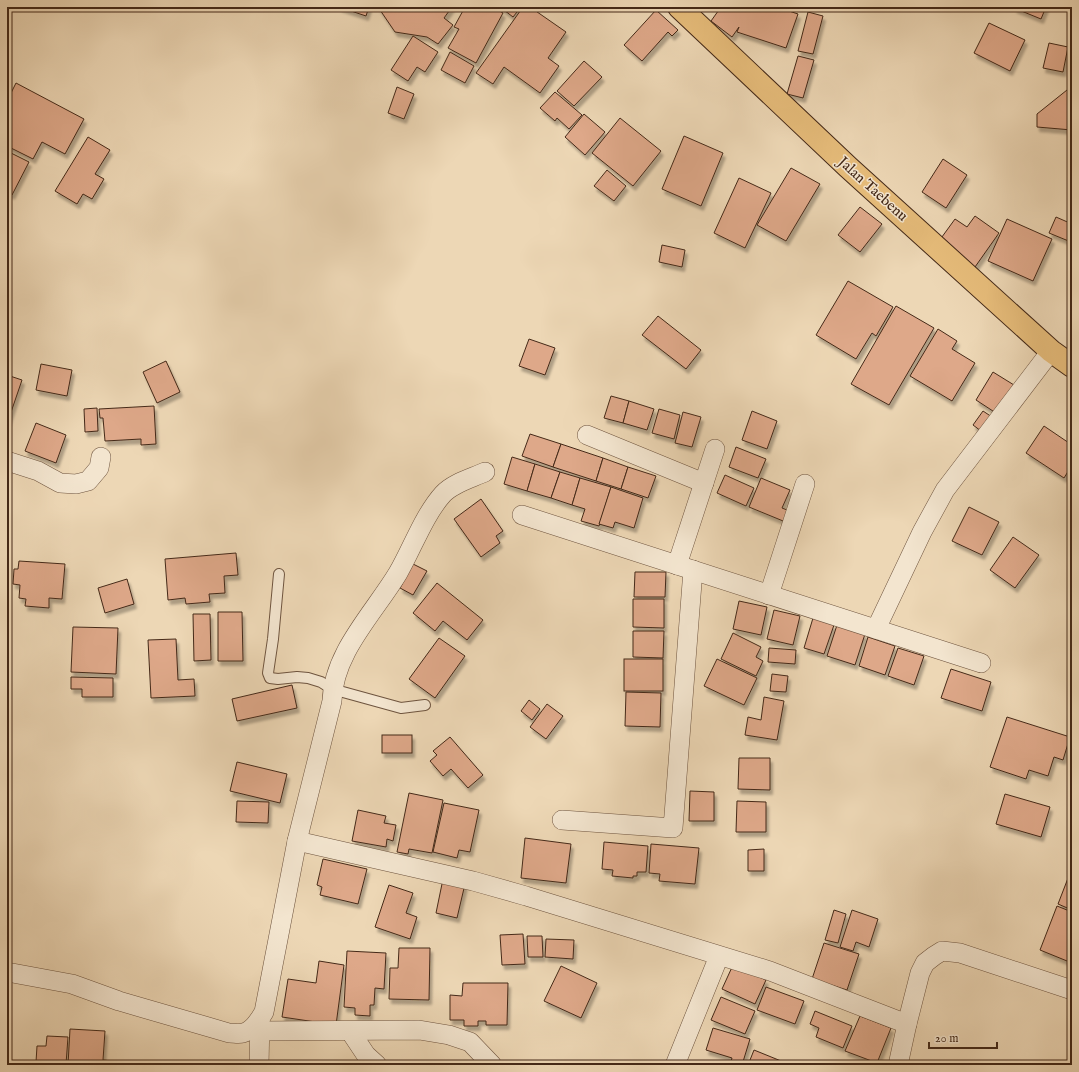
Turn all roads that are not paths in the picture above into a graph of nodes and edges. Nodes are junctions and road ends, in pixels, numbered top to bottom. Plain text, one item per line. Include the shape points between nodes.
1 (680, 7) edge
2 (1051, 351) junction
3 (1072, 366) edge
4 (587, 435) dead end
5 (715, 449) dead end
6 (101, 457) dead end
7 (7, 461) edge
8 (485, 472) dead end
9 (704, 483) junction
10 (805, 484) dead end
11 (522, 515) dead end
12 (685, 568) junction
13 (279, 574) dead end
14 (769, 595) junction
15 (876, 629) junction
16 (981, 663) dead end
17 (332, 689) junction
18 (425, 704) dead end
19 (562, 820) dead end
20 (297, 841) junction
21 (719, 956) junction
22 (7, 972) edge
23 (1072, 990) edge
24 (907, 1024) junction
25 (260, 1025) junction
26 (350, 1031) junction
27 (259, 1065) edge
28 (377, 1065) edge
29 (492, 1065) edge
30 (675, 1065) edge
31 (898, 1065) edge

1 - 2 main road, Jalan Taebenu via 848,167
2 - 3 main road, Jalan Taebenu
2 - 15 street via 945,490
4 - 9 street
5 - 9 street
6 - 7 street via 99,468 88,481 76,484 60,483 38,471
8 - 17 street via 448,489 431,510 397,574 354,636
9 - 12 street
10 - 14 street
11 - 12 street
12 - 14 street
12 - 19 street via 673,828
13 - 17 lane via 268,673 270,678 308,678
14 - 15 street
15 - 16 street
17 - 18 lane via 401,708
17 - 20 street via 332,701
20 - 21 street via 474,881
20 - 25 street
21 - 24 street via 770,971
21 - 30 street
22 - 25 street via 72,984 119,1001 229,1033 244,1033
23 - 24 street via 960,953 942,952 925,963 920,973
24 - 31 street
25 - 26 street
25 - 27 street
26 - 28 street via 366,1055
26 - 29 street via 419,1030 449,1035 470,1042

